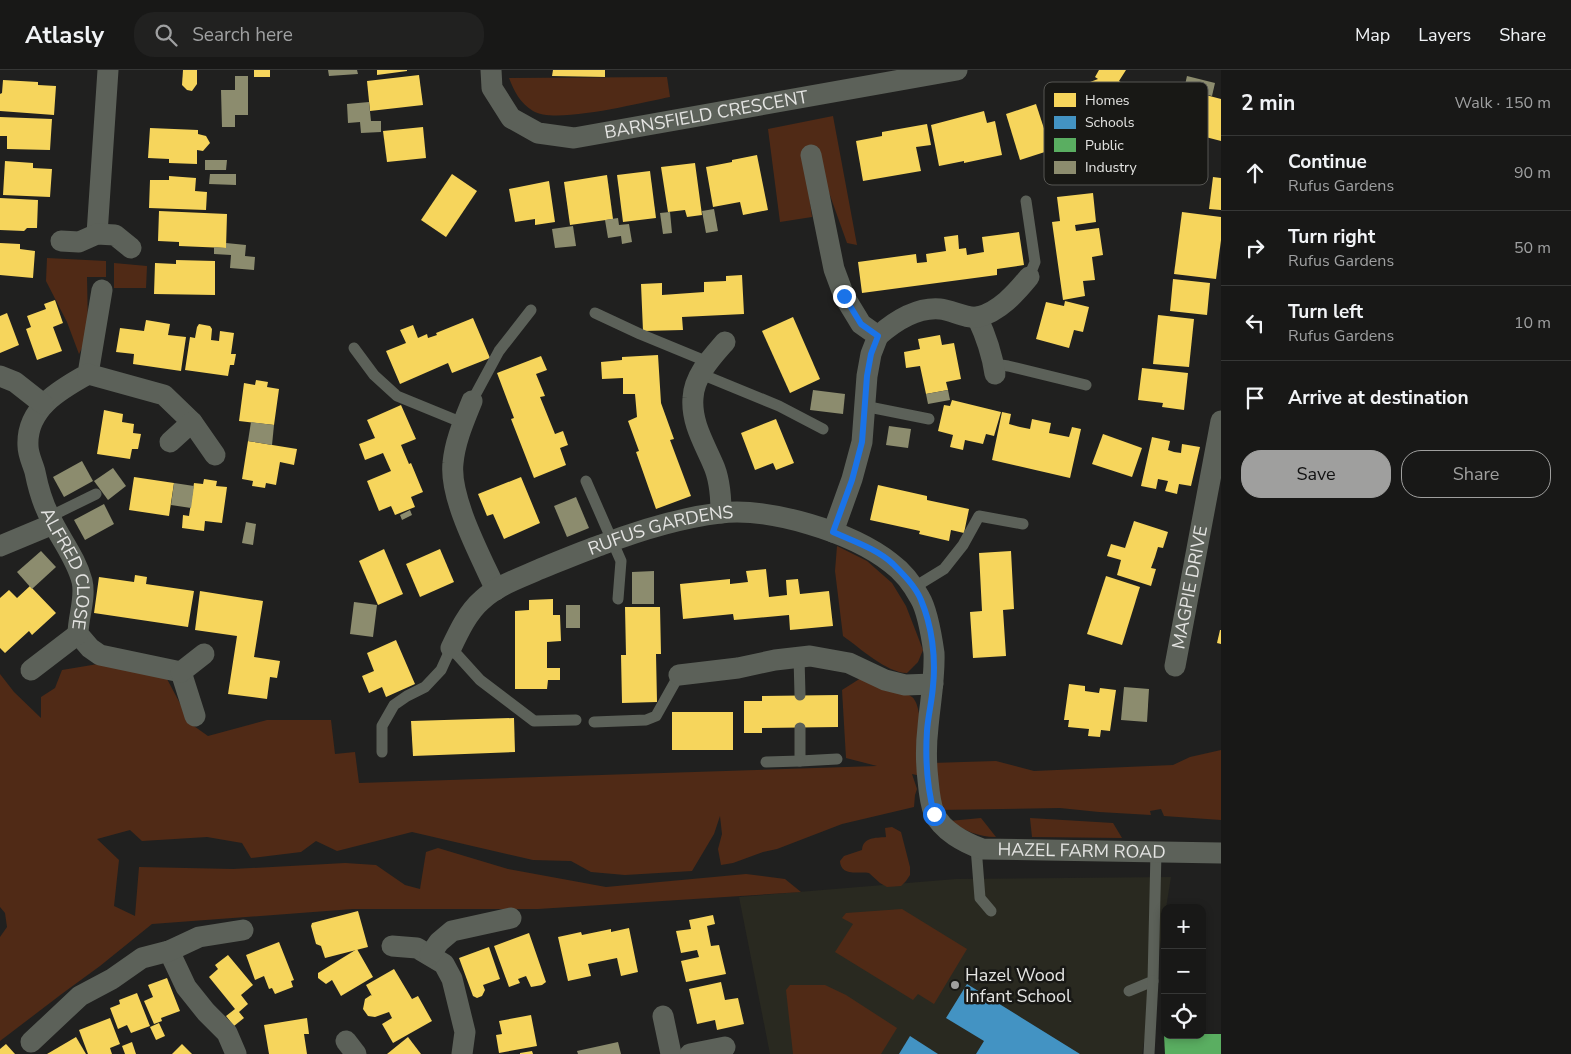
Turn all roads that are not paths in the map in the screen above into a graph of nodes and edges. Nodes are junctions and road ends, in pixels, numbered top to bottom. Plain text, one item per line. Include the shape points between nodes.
1 (108, 70) edge
2 (491, 70) edge
3 (957, 70) edge
4 (811, 155) dead end
5 (1026, 200) dead end
6 (96, 234) junction
7 (61, 241) dead end
8 (132, 248) dead end
9 (1029, 277) joint
10 (102, 290) dead end
11 (531, 310) dead end
12 (595, 313) dead end
13 (977, 317) junction
14 (878, 336) junction
15 (725, 342) dead end
16 (354, 348) dead end
17 (704, 368) junction
18 (994, 369) joint
19 (88, 374) junction
20 (0, 376) edge
21 (1086, 385) dead end
22 (472, 400) joint
23 (43, 404) junction
24 (864, 406) junction
25 (929, 419) dead end
26 (1221, 421) edge
27 (192, 422) junction
28 (463, 423) junction
29 (823, 429) dead end
30 (170, 442) dead end
31 (215, 455) dead end
32 (586, 481) dead end
33 (96, 494) dead end
34 (1213, 512) edge
35 (721, 513) junction
36 (51, 520) junction
37 (1024, 524) dead end
38 (833, 532) junction
39 (612, 541) junction
40 (0, 546) edge
41 (913, 588) junction
42 (496, 590) junction
43 (618, 599) dead end
44 (78, 634) junction
45 (451, 648) junction
46 (204, 654) dead end
47 (799, 657) junction
48 (1175, 666) dead end
49 (31, 670) dead end
50 (181, 672) junction
51 (679, 675) joint
52 (933, 684) junction
53 (800, 695) dead end
54 (195, 716) dead end
55 (576, 720) dead end
56 (594, 722) dead end
57 (800, 728) dead end
58 (382, 752) dead end
59 (837, 759) dead end
60 (800, 761) junction
61 (766, 762) dead end
62 (948, 829) joint
63 (976, 847) junction
64 (1156, 852) junction
65 (1221, 853) edge
66 (991, 911) dead end
67 (511, 918) dead end
68 (243, 930) dead end
69 (392, 946) dead end
70 (169, 951) junction
71 (430, 956) junction
72 (1153, 981) junction
73 (1129, 991) dead end
74 (663, 1016) dead end
75 (31, 1042) dead end
76 (725, 1047) dead end
77 (236, 1054) edge
78 (462, 1054) edge
79 (671, 1054) edge
80 (690, 1054) edge
81 (1149, 1054) edge

1 - 6 street
2 - 3 street, BARNSFIELD CRESCENT via 492,88 511,118 538,133 574,138
4 - 14 street via 834,270 844,296 861,324
5 - 9 lane via 1035,262
6 - 7 street via 80,242
6 - 8 street via 115,235
9 - 13 street via 1015,295 998,308
10 - 19 street
11 - 22 lane via 499,351
12 - 17 lane
13 - 14 street via 940,309 912,314
13 - 18 street
14 - 24 street via 871,354
15 - 17 street
16 - 28 lane via 374,375 397,396
17 - 29 lane
17 - 35 street via 693,398 695,420 714,465 721,492
18 - 21 lane via 1008,366
19 - 23 street, ALFRED CLOSE via 56,392
19 - 27 street via 164,395
20 - 23 street via 15,382
22 - 28 street
23 - 36 street, ALFRED CLOSE via 30,426 28,447
24 - 25 lane
24 - 38 street via 862,442
26 - 34 street, MAGPIE DRIVE
27 - 30 street
27 - 31 street
28 - 42 street via 453,465 454,490
32 - 39 lane
33 - 36 lane
34 - 48 street, MAGPIE DRIVE via 1193,566
35 - 38 street, RUFUS GARDENS via 750,512
35 - 39 street, RUFUS GARDENS via 666,524
36 - 40 street
36 - 44 street, ALFRED CLOSE via 74,560 82,582
37 - 41 lane via 979,516 963,545 944,569
38 - 41 street, RUFUS GARDENS via 875,552 892,564
39 - 42 street, RUFUS GARDENS
39 - 43 lane via 621,561
41 - 52 street, RUFUS GARDENS via 921,599 934,652
42 - 45 street, RUFUS GARDENS via 472,611
44 - 49 street
44 - 50 street, ALFRED CLOSE via 100,655
45 - 55 lane via 480,680 534,721
45 - 58 lane via 441,670 425,688 394,705 382,726
46 - 50 street
47 - 51 street
47 - 52 street via 849,663 885,680 905,685
47 - 53 lane
50 - 54 street
51 - 56 lane via 656,716 646,720
52 - 62 street, RUFUS GARDENS via 926,766 934,814
57 - 60 lane
59 - 60 lane
60 - 61 lane
62 - 63 street, HAZEL FARM ROAD via 963,842
63 - 64 street, HAZEL FARM ROAD
63 - 66 lane via 980,898
64 - 65 street, HAZEL FARM ROAD
64 - 72 lane
67 - 71 street via 452,931
68 - 70 street via 199,937
69 - 71 street via 417,948
70 - 75 street via 142,958 80,996
70 - 77 street via 186,987 227,1033
71 - 78 street via 444,964 452,979 465,1032
72 - 73 lane
72 - 81 lane
74 - 79 street
76 - 80 street

